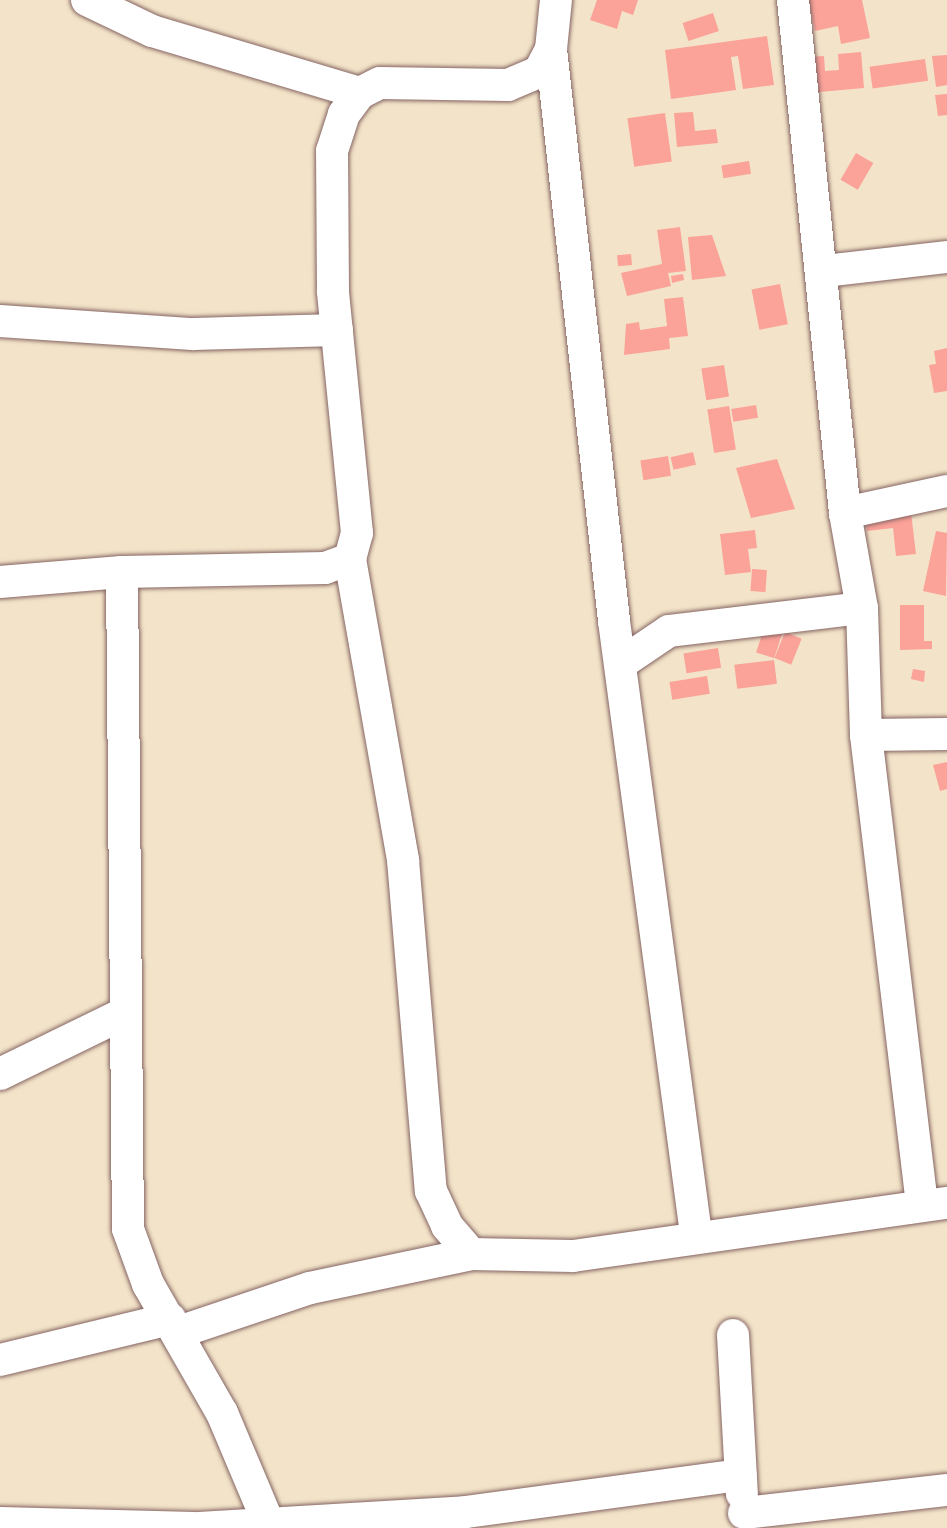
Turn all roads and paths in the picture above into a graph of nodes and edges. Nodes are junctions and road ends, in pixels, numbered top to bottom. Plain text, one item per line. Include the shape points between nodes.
1 (87, 0) edge
2 (556, 0) edge
3 (793, 0) edge
4 (551, 49) junction
5 (360, 93) junction
6 (947, 257) edge
7 (824, 271) junction
8 (0, 321) edge
9 (337, 330) junction
10 (947, 491) edge
11 (845, 513) junction
12 (350, 559) junction
13 (122, 572) junction
14 (0, 582) edge
15 (862, 608) junction
16 (620, 664) junction
17 (866, 734) junction
18 (947, 734) edge
19 (123, 1014) junction
20 (0, 1073) edge
21 (935, 1204) edge
22 (696, 1234) junction
23 (471, 1254) junction
24 (175, 1326) junction
25 (733, 1335) dead end
26 (0, 1360) edge
27 (741, 1475) junction
28 (947, 1490) edge
29 (744, 1521) edge
30 (0, 1523) edge
31 (269, 1524) junction
32 (197, 1528) edge

1 - 5 street via 152,31
2 - 4 street
3 - 7 street
4 - 5 street via 539,72 508,85 380,83
4 - 16 street
5 - 9 street via 344,114 332,151
6 - 7 street
7 - 11 street
8 - 9 street via 193,334
9 - 12 street via 357,533
10 - 11 street
11 - 15 street
12 - 13 street via 325,568
12 - 23 street via 403,860 431,1191 447,1226
13 - 14 street
13 - 19 street
15 - 16 street via 669,631
15 - 17 street
16 - 22 street
17 - 18 street
17 - 21 street
19 - 20 street
19 - 24 street via 128,1229 148,1284
21 - 22 street
22 - 23 street via 573,1256
23 - 24 street via 310,1288
24 - 26 street
24 - 31 street via 222,1413
25 - 27 street
27 - 29 street
27 - 31 street via 466,1512
28 - 29 street
30 - 32 street
31 - 32 street

